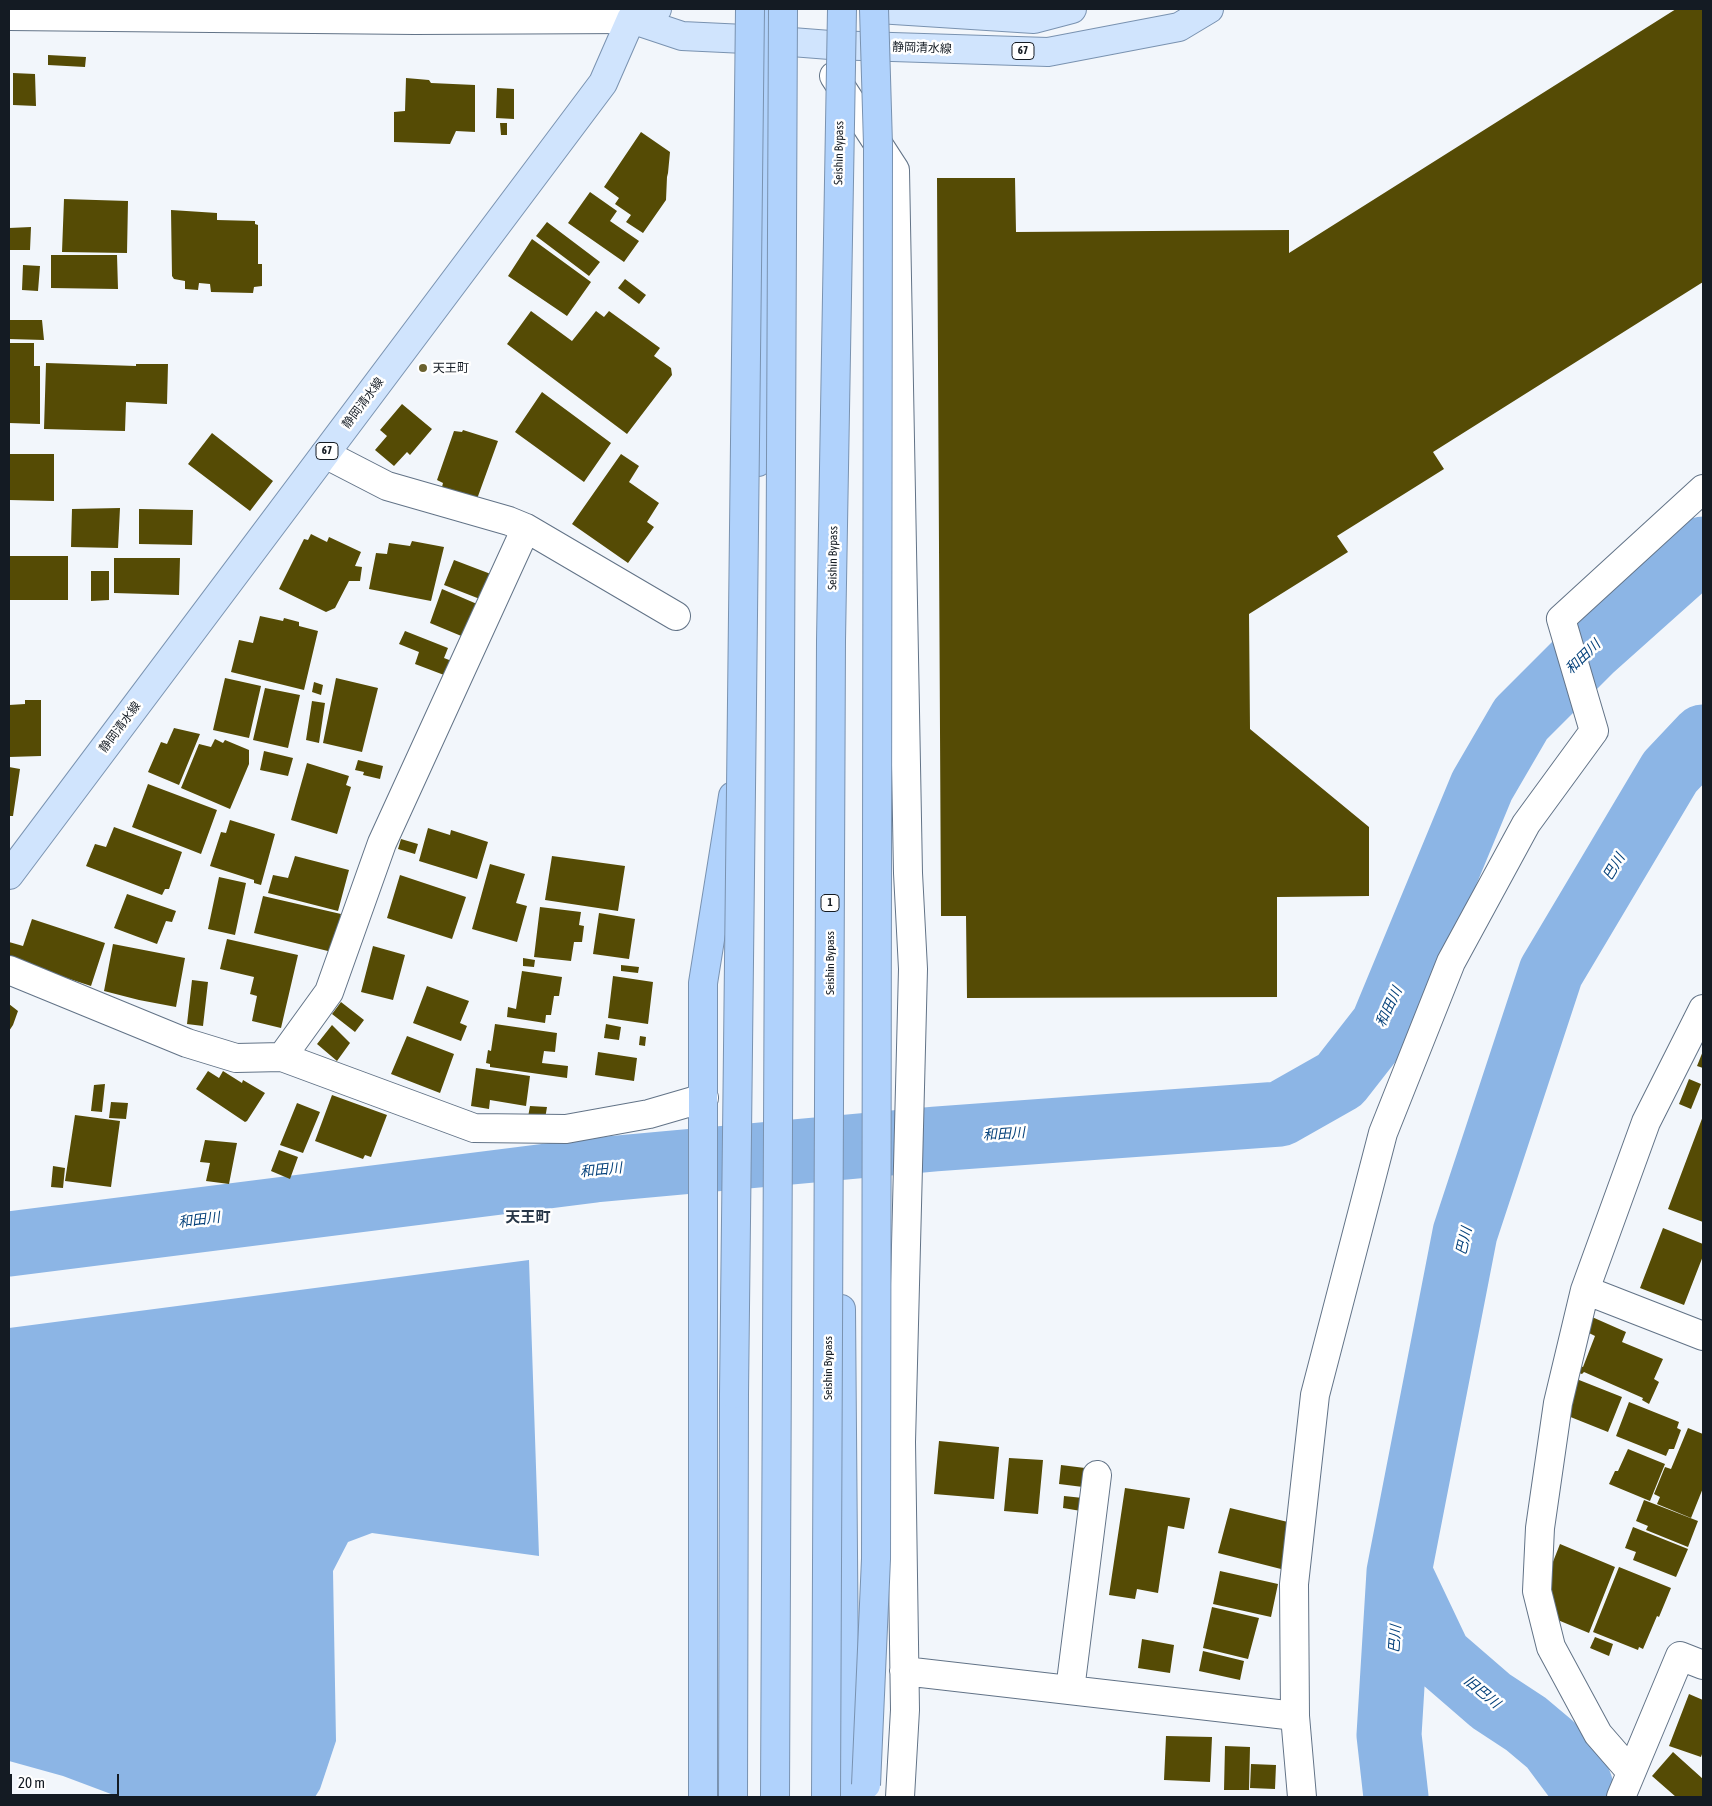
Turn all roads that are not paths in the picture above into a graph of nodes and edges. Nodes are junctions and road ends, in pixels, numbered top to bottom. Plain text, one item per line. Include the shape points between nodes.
1 (657, 9) edge
2 (750, 9) edge
3 (766, 9) edge
4 (783, 9) edge
5 (830, 9) edge
6 (842, 9) edge
7 (876, 9) edge
8 (1072, 9) edge
9 (1209, 9) edge
10 (415, 14) edge
11 (9, 16) edge
12 (631, 19) junction
13 (766, 40) junction
14 (830, 45) junction
15 (831, 73) junction
16 (325, 454) junction
17 (1703, 489) edge
18 (526, 528) junction
19 (676, 616) dead end
20 (9, 875) edge
21 (9, 970) edge
22 (1703, 1009) edge
23 (282, 1057) junction
24 (704, 1098) junction
25 (1585, 1290) junction
26 (1703, 1336) edge
27 (1097, 1475) dead end
28 (1703, 1665) edge
29 (904, 1672) junction
30 (1070, 1690) junction
31 (1294, 1716) junction
32 (1631, 1772) junction
33 (857, 1793) edge
34 (703, 1797) edge
35 (733, 1797) edge
36 (775, 1797) edge
37 (826, 1797) edge
38 (900, 1797) edge
39 (1302, 1797) edge
40 (1621, 1797) edge

1 - 12 main road
2 - 35 highway, bridge via 734,1394
3 - 13 highway
4 - 36 highway, bridge
5 - 14 highway
6 - 37 highway, Seishin Bypass / 1, bridge via 831,650
7 - 8 main road via 1034,19
7 - 33 highway, bridge via 876,1559
9 - 14 main road, 静岡清水線 / 67 via 1179,27 1048,52
10 - 11 street
10 - 12 street
12 - 13 main road, 静岡清水線 / 67 via 682,36
12 - 16 main road, 静岡清水線 / 67 via 603,83
13 - 14 main road, 静岡清水線 / 67
13 - 24 highway via 755,664 704,983
14 - 15 highway
15 - 29 street via 895,170 908,873 913,969 902,1442
15 - 33 highway
16 - 18 street via 387,486
16 - 20 main road, 静岡清水線 / 67
17 - 31 street via 1561,619 1594,731 1526,824 1451,962 1383,1133 1315,1394 1294,1584
18 - 19 street
18 - 23 street via 382,843 329,992
21 - 23 street via 188,1043 236,1058
22 - 25 street via 1646,1122
23 - 24 street via 474,1128 566,1129 649,1114
24 - 34 highway
25 - 26 street
25 - 32 street via 1558,1403 1540,1528 1537,1591 1551,1647 1598,1734
27 - 30 street
28 - 32 street via 1680,1656
29 - 30 street
29 - 38 street
30 - 31 street
31 - 39 street
32 - 40 street

